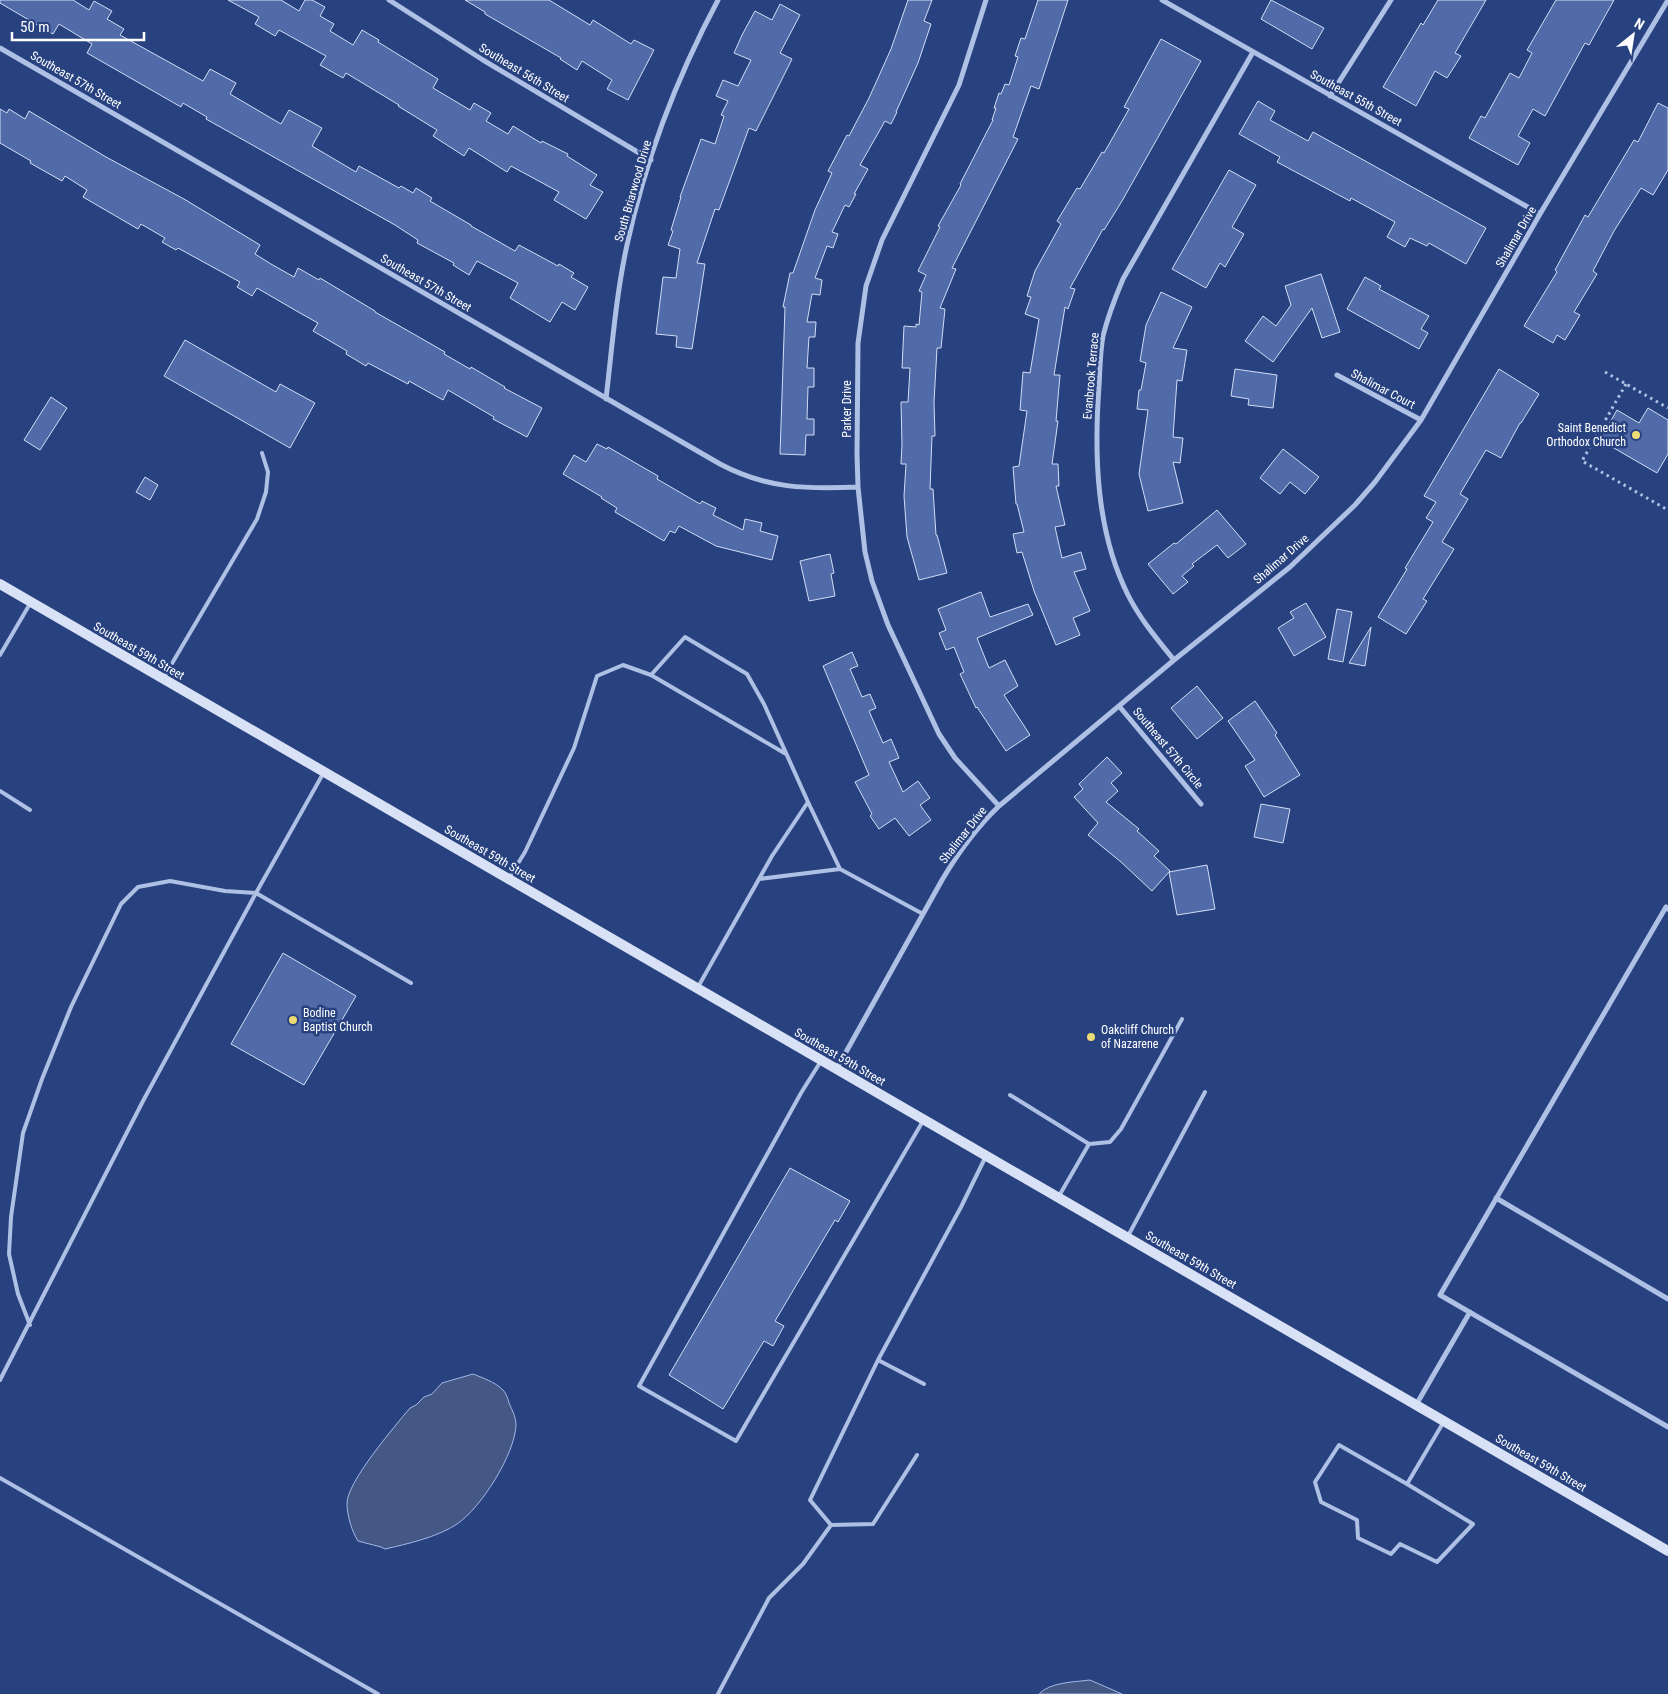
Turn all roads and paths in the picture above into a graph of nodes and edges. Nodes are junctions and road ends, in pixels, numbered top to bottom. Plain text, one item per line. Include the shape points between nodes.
1 (389, 0) edge
2 (718, 0) edge
3 (986, 0) edge
4 (1162, 0) edge
5 (1391, 0) edge
6 (1668, 0) edge
7 (0, 48) edge
8 (1253, 52) junction
9 (1330, 96) junction
10 (651, 160) junction
11 (1540, 214) junction
12 (1606, 372) dead end
13 (1337, 375) dead end
14 (1626, 384) junction
15 (606, 399) junction
16 (1668, 408) edge
17 (1421, 420) junction
18 (262, 453) dead end
19 (858, 487) junction
20 (1668, 510) edge
21 (0, 584) edge
22 (31, 602) junction
23 (0, 655) edge
24 (1174, 660) junction
25 (651, 675) junction
26 (163, 679) junction
27 (1120, 706) junction
28 (786, 754) junction
29 (324, 772) junction
30 (0, 792) edge
31 (808, 802) junction
32 (1201, 804) dead end
33 (999, 806) junction
34 (30, 810) dead end
35 (840, 869) junction
36 (508, 879) junction
37 (759, 879) junction
38 (256, 893) junction
39 (1668, 909) edge
40 (923, 914) junction
41 (411, 983) dead end
42 (697, 988) junction
43 (1182, 1019) dead end
44 (821, 1061) junction
45 (836, 1070) junction
46 (1204, 1092) dead end
47 (1010, 1095) dead end
48 (923, 1120) junction
49 (1090, 1144) junction
50 (986, 1156) junction
51 (1058, 1198) junction
52 (1496, 1198) junction
53 (1127, 1238) junction
54 (1668, 1299) edge
55 (1470, 1312) junction
56 (30, 1325) junction
57 (878, 1360) junction
58 (0, 1380) edge
59 (924, 1384) dead end
60 (1416, 1405) junction
61 (1444, 1421) junction
62 (1668, 1427) edge
63 (917, 1455) dead end
64 (0, 1478) edge
65 (1406, 1484) junction
66 (831, 1525) junction
67 (1668, 1551) edge
68 (378, 1694) edge
69 (718, 1694) edge

1 - 10 street, Southeast 56th Street via 482,60
2 - 10 street, South Briarwood Drive via 676,87
3 - 19 street, Parker Drive via 959,85 882,240 866,286 858,344
4 - 8 street, Southeast 55th Street
5 - 9 street
6 - 11 street, Shalimar Drive
7 - 15 street, Southeast 57th Street
8 - 9 street, Southeast 55th Street
8 - 24 street, Evanbrook Terrace via 1131,265 1115,297 1103,338 1097,463 1108,539 1127,594 1148,629
9 - 11 street, Southeast 55th Street
10 - 15 street, South Briarwood Drive via 626,246
11 - 17 street, Shalimar Drive
12 - 14 path
13 - 17 street, Shalimar Court
14 - 16 path
14 - 20 path via 1582,461
15 - 19 street, Southeast 57th Street via 720,464 758,480 808,488
17 - 24 street, Shalimar Drive via 1355,505 1290,567
18 - 26 lane via 268,472 266,492 257,519
19 - 33 street, Parker Drive via 865,552 888,625 939,734 955,758
21 - 22 main road, Southeast 59th Street
22 - 23 lane
22 - 26 main road, Southeast 59th Street
24 - 27 street, Shalimar Drive
25 - 28 lane
25 - 28 lane via 685,637 747,674
25 - 36 lane via 623,665 597,676 574,748 525,852
26 - 29 main road, Southeast 59th Street
27 - 32 street, Southeast 57th Circle
27 - 33 street, Shalimar Drive
28 - 31 lane
29 - 36 main road, Southeast 59th Street
29 - 38 lane
30 - 34 lane
31 - 35 lane
31 - 37 lane
33 - 40 street, Shalimar Drive via 957,856
35 - 37 lane
35 - 40 lane
36 - 42 main road, Southeast 59th Street
37 - 42 lane
38 - 41 lane
38 - 56 lane via 143,1101
38 - 56 lane via 170,881 138,887 121,904 71,1007 23,1133 9,1254 18,1294
39 - 52 street via 1666,907
40 - 45 street, Shalimar Drive
42 - 44 main road, Southeast 59th Street
43 - 49 lane via 1122,1129 1110,1142
44 - 45 main road, Southeast 59th Street
44 - 48 lane via 639,1386 736,1441
45 - 48 main road, Southeast 59th Street
46 - 53 lane
47 - 49 lane
48 - 50 main road, Southeast 59th Street
49 - 51 lane
50 - 51 main road, Southeast 59th Street
50 - 57 lane
51 - 53 main road, Southeast 59th Street
52 - 54 street
52 - 55 street via 1440,1295
53 - 60 main road, Southeast 59th Street
55 - 60 street
55 - 62 street
56 - 58 lane
57 - 59 lane
57 - 66 lane via 810,1500
60 - 61 main road, Southeast 59th Street
61 - 65 lane
61 - 67 main road, Southeast 59th Street
63 - 66 lane via 873,1524
64 - 68 lane
65 - 65 lane via 1473,1524 1437,1562 1400,1544 1390,1554 1358,1538 1357,1520 1321,1502 1315,1482 1339,1445
66 - 69 lane via 802,1564 769,1598

